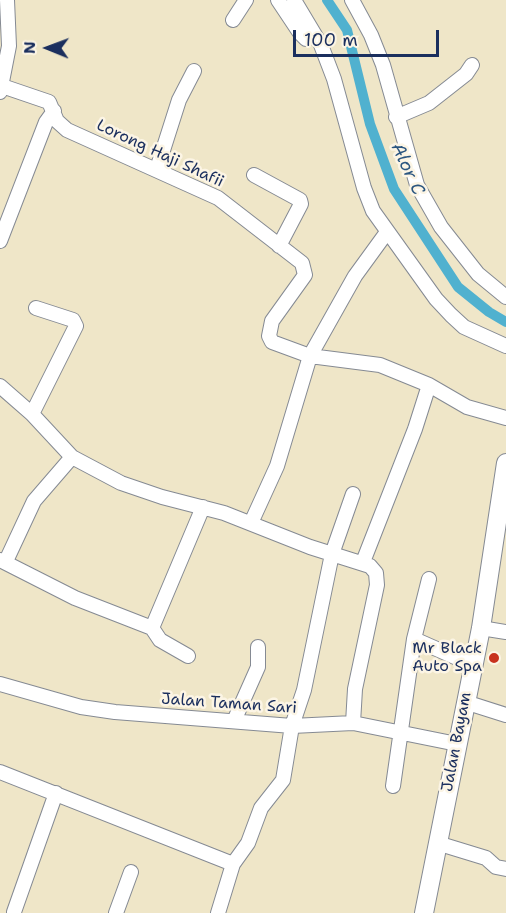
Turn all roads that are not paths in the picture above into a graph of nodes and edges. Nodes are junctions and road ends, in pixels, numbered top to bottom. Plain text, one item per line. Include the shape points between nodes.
1 (7, 0) edge
2 (246, 0) edge
3 (278, 0) edge
4 (294, 0) edge
5 (352, 0) edge
6 (233, 20) dead end
7 (315, 35) junction
8 (472, 65) dead end
9 (194, 71) dead end
10 (1, 89) edge
11 (54, 111) junction
12 (396, 117) junction
13 (157, 169) junction
14 (254, 175) dead end
15 (387, 232) junction
16 (0, 241) edge
17 (279, 246) junction
18 (506, 297) edge
19 (36, 308) dead end
20 (506, 346) edge
21 (310, 356) junction
22 (429, 385) junction
23 (0, 386) edge
24 (32, 414) junction
25 (506, 418) edge
26 (72, 457) junction
27 (506, 463) edge
28 (353, 494) dead end
29 (203, 507) junction
30 (251, 523) junction
31 (500, 535) edge
32 (332, 554) junction
33 (3, 561) edge
34 (363, 562) junction
35 (429, 579) dead end
36 (152, 628) junction
37 (481, 628) junction
38 (506, 632) edge
39 (414, 639) junction
40 (258, 647) dead end
41 (188, 656) dead end
42 (473, 664) junction
43 (0, 684) edge
44 (465, 702) junction
45 (506, 715) edge
46 (234, 721) junction
47 (352, 723) junction
48 (292, 726) junction
49 (399, 732) junction
50 (457, 744) junction
51 (0, 772) edge
52 (393, 786) dead end
53 (56, 793) junction
54 (437, 843) junction
55 (233, 864) junction
56 (506, 869) edge
57 (130, 872) dead end
58 (0, 907) edge
59 (15, 913) edge
60 (117, 913) edge
61 (218, 913) edge
62 (424, 913) edge

1 - 10 street, Lorong Haji Shafii via 9,46
2 - 6 street
3 - 7 street via 306,39
4 - 7 street
5 - 12 street via 383,65
7 - 15 street via 333,79 364,188
8 - 12 street via 429,103
9 - 13 street via 179,100
10 - 11 street, Lorong Haji Shafii via 49,102
11 - 13 street, Lorong Haji Shafii via 57,121 67,130
11 - 16 street via 46,122
12 - 18 street via 417,185 441,227 478,274
13 - 17 street, Lorong Haji Shafii via 218,198
14 - 17 street via 300,200
15 - 20 street via 451,315 464,327
15 - 21 street via 355,276
17 - 21 street, Lorong Haji Shafii via 302,263 305,275 272,321 269,336 279,346
19 - 24 street via 73,320 76,326
21 - 22 street, Lorong Haji Shafii via 380,364
21 - 30 street via 277,466
22 - 25 street, Lorong Haji Shafii via 467,407
22 - 34 street
23 - 24 street
24 - 26 street
26 - 29 street via 121,483
26 - 33 street via 34,501
27 - 31 main road, Jalan Bayam
28 - 32 street
29 - 30 street
29 - 36 street
30 - 32 street
31 - 37 main road, Jalan Bayam
32 - 34 street
32 - 48 street via 304,690
33 - 36 street via 75,598
34 - 47 street via 376,573 377,585 355,689
35 - 39 street
36 - 41 street via 160,640
37 - 38 street
37 - 42 main road, Jalan Bayam
39 - 42 street
39 - 49 street
40 - 46 street via 258,667
42 - 44 main road, Jalan Bayam
43 - 46 street, Jalan Taman Sari via 81,707
44 - 45 street
44 - 50 main road, Jalan Bayam
46 - 48 street, Jalan Taman Sari
47 - 48 street, Jalan Taman Sari
47 - 49 street, Jalan Taman Sari
48 - 55 street via 283,780 261,808 248,843
49 - 50 street, Jalan Taman Sari
49 - 52 street
50 - 54 main road, Jalan Bayam
51 - 53 street
53 - 55 street
53 - 59 street
54 - 56 street via 486,858 496,867
54 - 62 main road, Jalan Bayam
55 - 61 street
57 - 60 street
58 - 59 street

